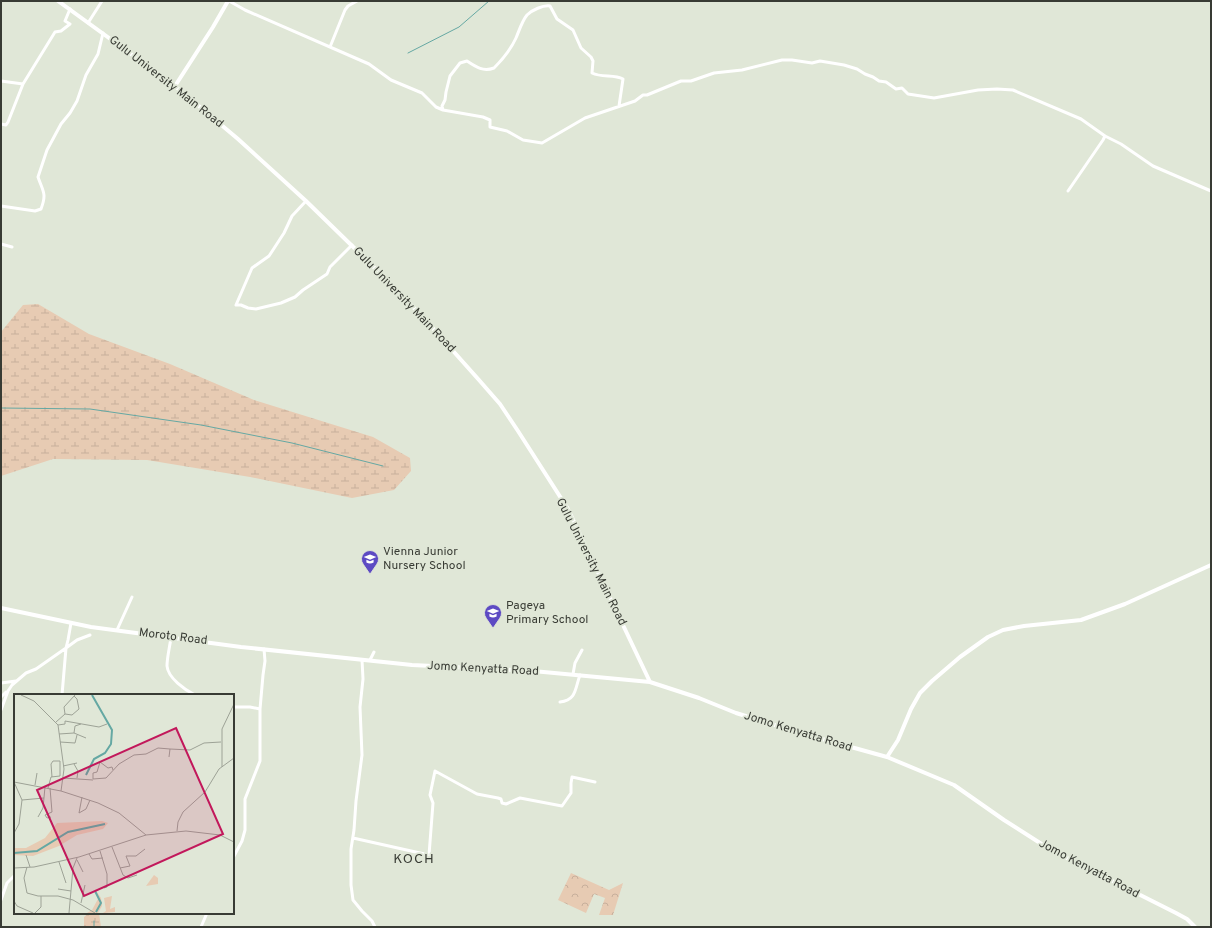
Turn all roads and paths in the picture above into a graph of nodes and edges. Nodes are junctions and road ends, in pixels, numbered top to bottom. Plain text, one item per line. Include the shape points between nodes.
1 (58, 1) edge
2 (102, 1) edge
3 (228, 1) edge
4 (357, 1) edge
5 (70, 9) junction
6 (88, 23) junction
7 (103, 33) junction
8 (330, 47) junction
9 (1, 81) edge
10 (24, 84) junction
11 (175, 86) junction
12 (619, 106) junction
13 (443, 110) junction
14 (1, 124) edge
15 (1105, 136) junction
16 (1068, 191) dead end
17 (1211, 191) edge
18 (306, 201) junction
19 (1, 206) edge
20 (1, 244) edge
21 (352, 245) junction
22 (12, 247) dead end
23 (1211, 565) edge
24 (132, 597) dead end
25 (1, 608) edge
26 (71, 623) junction
27 (117, 630) junction
28 (90, 635) dead end
29 (171, 637) junction
30 (66, 648) junction
31 (264, 649) junction
32 (582, 650) dead end
33 (374, 652) dead end
34 (362, 660) junction
35 (370, 660) junction
36 (573, 674) junction
37 (580, 675) junction
38 (16, 681) junction
39 (650, 682) junction
40 (1, 683) edge
41 (8, 690) junction
42 (62, 694) edge
43 (194, 694) edge
44 (1, 697) edge
45 (560, 702) dead end
46 (234, 707) edge
47 (260, 709) junction
48 (1, 710) edge
49 (887, 757) junction
50 (595, 782) dead end
51 (353, 838) junction
52 (234, 856) edge
53 (14, 875) edge
54 (1, 900) edge
55 (207, 914) edge
56 (201, 927) edge
57 (375, 927) edge
58 (1195, 927) edge

1 - 5 street, Gulu University Main Road
2 - 6 street
3 - 8 street
3 - 11 street
4 - 8 street via 346,7
5 - 6 street, Gulu University Main Road
5 - 10 street via 65,21 70,24 55,32
6 - 7 street, Gulu University Main Road
7 - 11 street, Gulu University Main Road
7 - 19 street via 98,54 86,75 77,102 46,150 38,177 44,191 41,209
8 - 13 street via 369,64 391,80 422,93 436,107
9 - 10 street
10 - 14 street via 8,122 6,125
11 - 18 street, Gulu University Main Road
12 - 13 street via 585,118 542,143 523,140 507,131 490,127 490,120 483,117
12 - 13 street via 623,79 592,73 593,61 581,48 573,30 557,19 550,6 543,6 526,16 515,40 494,68 483,70 467,61 460,63 448,79
12 - 15 street via 681,81 692,81 782,60 812,63 820,60 844,64 914,95 934,98 978,90 1013,90 1081,119
15 - 16 street
15 - 17 street via 1153,166
18 - 21 street, Gulu University Main Road
18 - 21 street via 292,216 269,256 252,268 236,305 256,309 295,297 326,274
20 - 22 street
21 - 39 street, Gulu University Main Road via 400,293 500,404 568,509
23 - 49 street via 1125,604 1081,620 1024,626 1003,630 988,637 920,693
24 - 27 street
25 - 26 street, Moroto Road
26 - 27 street, Moroto Road
26 - 30 street
27 - 29 street, Moroto Road
28 - 30 street
29 - 31 street, Moroto Road
29 - 43 street via 167,666 177,682
30 - 38 street
30 - 42 street
31 - 34 street, Moroto Road
31 - 47 street
32 - 36 street
33 - 35 street
34 - 35 street, Jomo Kenyatta Road
34 - 51 street via 362,755
35 - 36 street, Jomo Kenyatta Road
36 - 37 street, Jomo Kenyatta Road
37 - 39 street, Jomo Kenyatta Road
37 - 45 street via 574,694 568,701
38 - 40 street
38 - 41 street
39 - 49 street, Jomo Kenyatta Road via 736,713
41 - 44 street
41 - 48 street
46 - 47 street via 250,706
47 - 52 street via 260,761 245,799 245,830
49 - 58 street, Jomo Kenyatta Road via 954,785 1051,850 1176,913
50 - 51 street via 572,778 571,793 562,806 520,798 506,804 502,803 501,799 477,794 435,771 430,795 433,803 429,855
51 - 57 street via 350,852 352,896
53 - 54 street via 7,883
55 - 56 street

